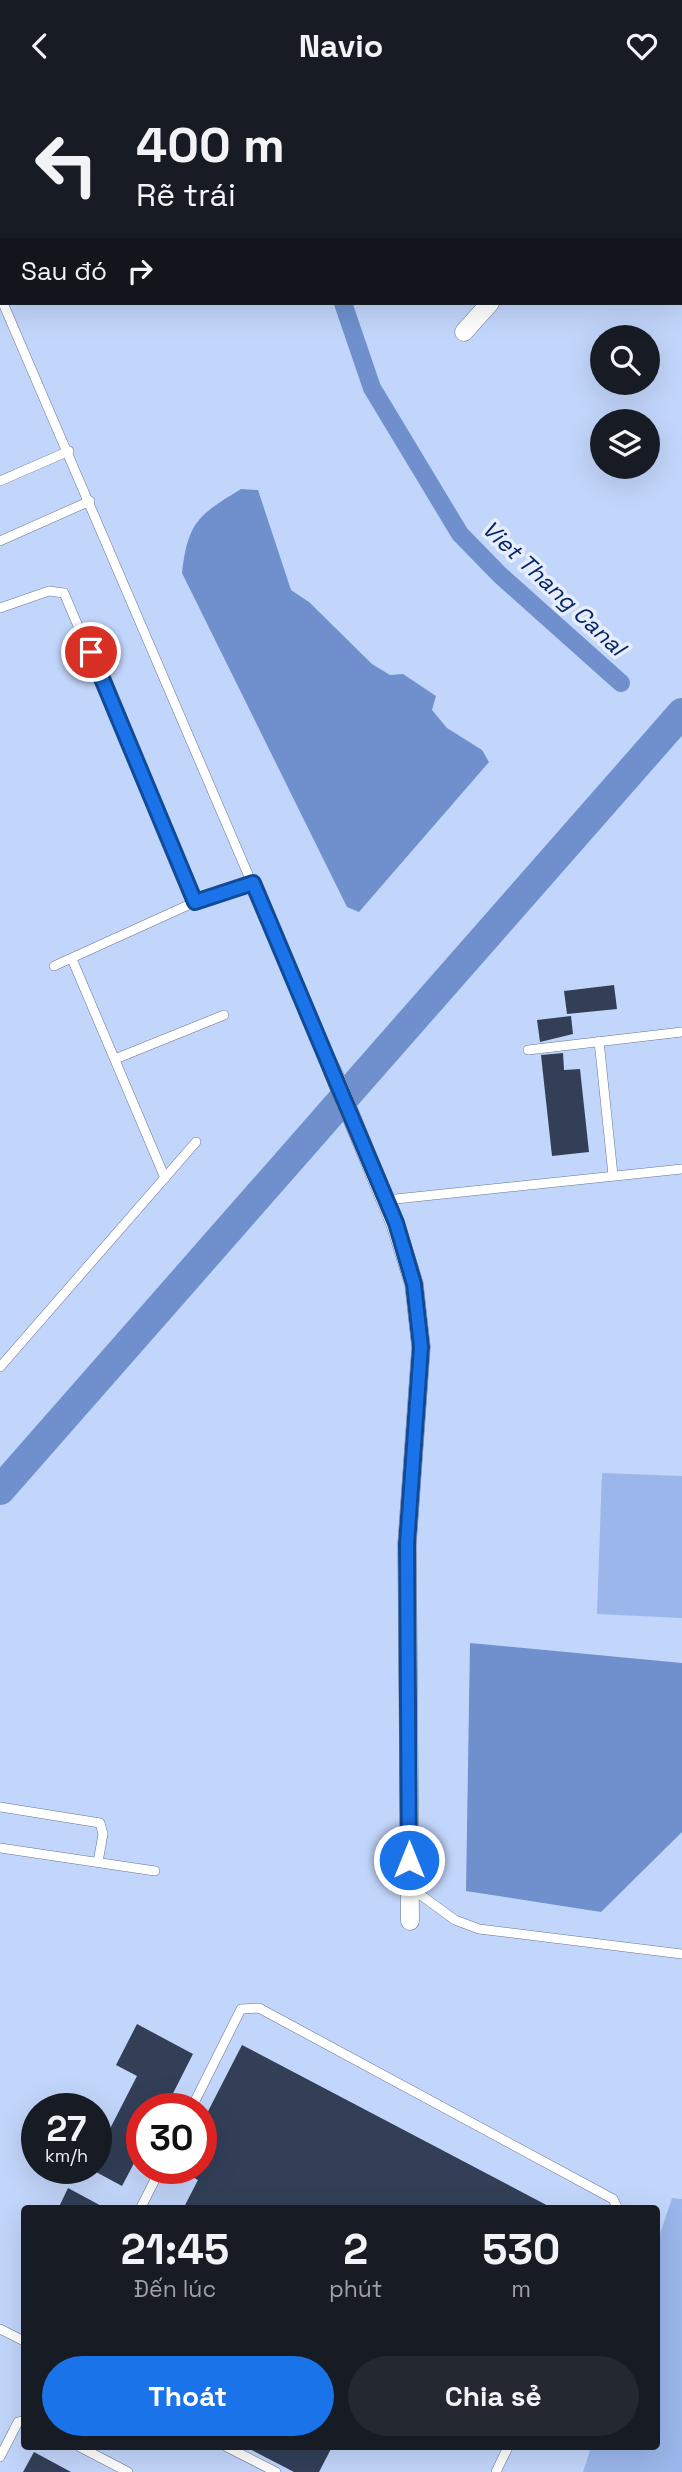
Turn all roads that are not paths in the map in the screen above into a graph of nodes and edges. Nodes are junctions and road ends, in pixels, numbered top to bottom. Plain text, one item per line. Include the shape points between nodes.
1 (5, 305) edge
2 (489, 305) edge
3 (464, 331) dead end
4 (69, 451) junction
5 (0, 481) edge
6 (90, 501) junction
7 (0, 541) edge
8 (0, 608) edge
9 (253, 883) junction
10 (195, 902) junction
11 (72, 958) junction
12 (54, 966) dead end
13 (224, 1015) dead end
14 (682, 1032) edge
15 (599, 1041) junction
16 (528, 1050) dead end
17 (115, 1059) junction
18 (332, 1069) joint
19 (196, 1142) dead end
20 (682, 1169) edge
21 (613, 1175) junction
22 (165, 1178) junction
23 (386, 1200) junction
24 (0, 1367) edge
25 (0, 1807) edge
26 (0, 1848) edge
27 (98, 1862) junction
28 (155, 1871) dead end
29 (410, 1887) junction
30 (410, 1921) dead end
31 (682, 1954) edge
32 (199, 2093) edge
33 (153, 2184) edge
34 (142, 2205) edge
35 (616, 2205) edge
36 (0, 2329) edge
37 (21, 2340) edge
38 (21, 2422) edge
39 (86, 2450) edge
40 (233, 2450) edge
41 (507, 2450) edge
42 (0, 2457) edge
43 (128, 2472) edge
44 (276, 2472) edge
45 (496, 2472) edge

1 - 4 lane
2 - 3 street
4 - 5 lane
4 - 6 lane
6 - 7 lane
6 - 9 lane
8 - 10 lane via 49,591 64,593
9 - 10 lane
9 - 18 lane
10 - 11 lane
11 - 12 lane
11 - 17 lane
13 - 17 lane
14 - 15 lane
15 - 16 lane
15 - 21 lane
17 - 22 lane
18 - 23 street
19 - 22 lane
20 - 21 lane
21 - 23 lane
22 - 24 lane
23 - 29 street via 414,1284 421,1347 407,1544
25 - 27 lane via 100,1823 103,1834
26 - 27 lane
27 - 28 lane
29 - 30 street
29 - 31 lane via 454,1920 480,1929
32 - 35 lane via 242,2009 259,2008 613,2199
33 - 34 lane
36 - 37 lane
38 - 42 lane
39 - 43 lane
40 - 44 lane
41 - 45 lane

